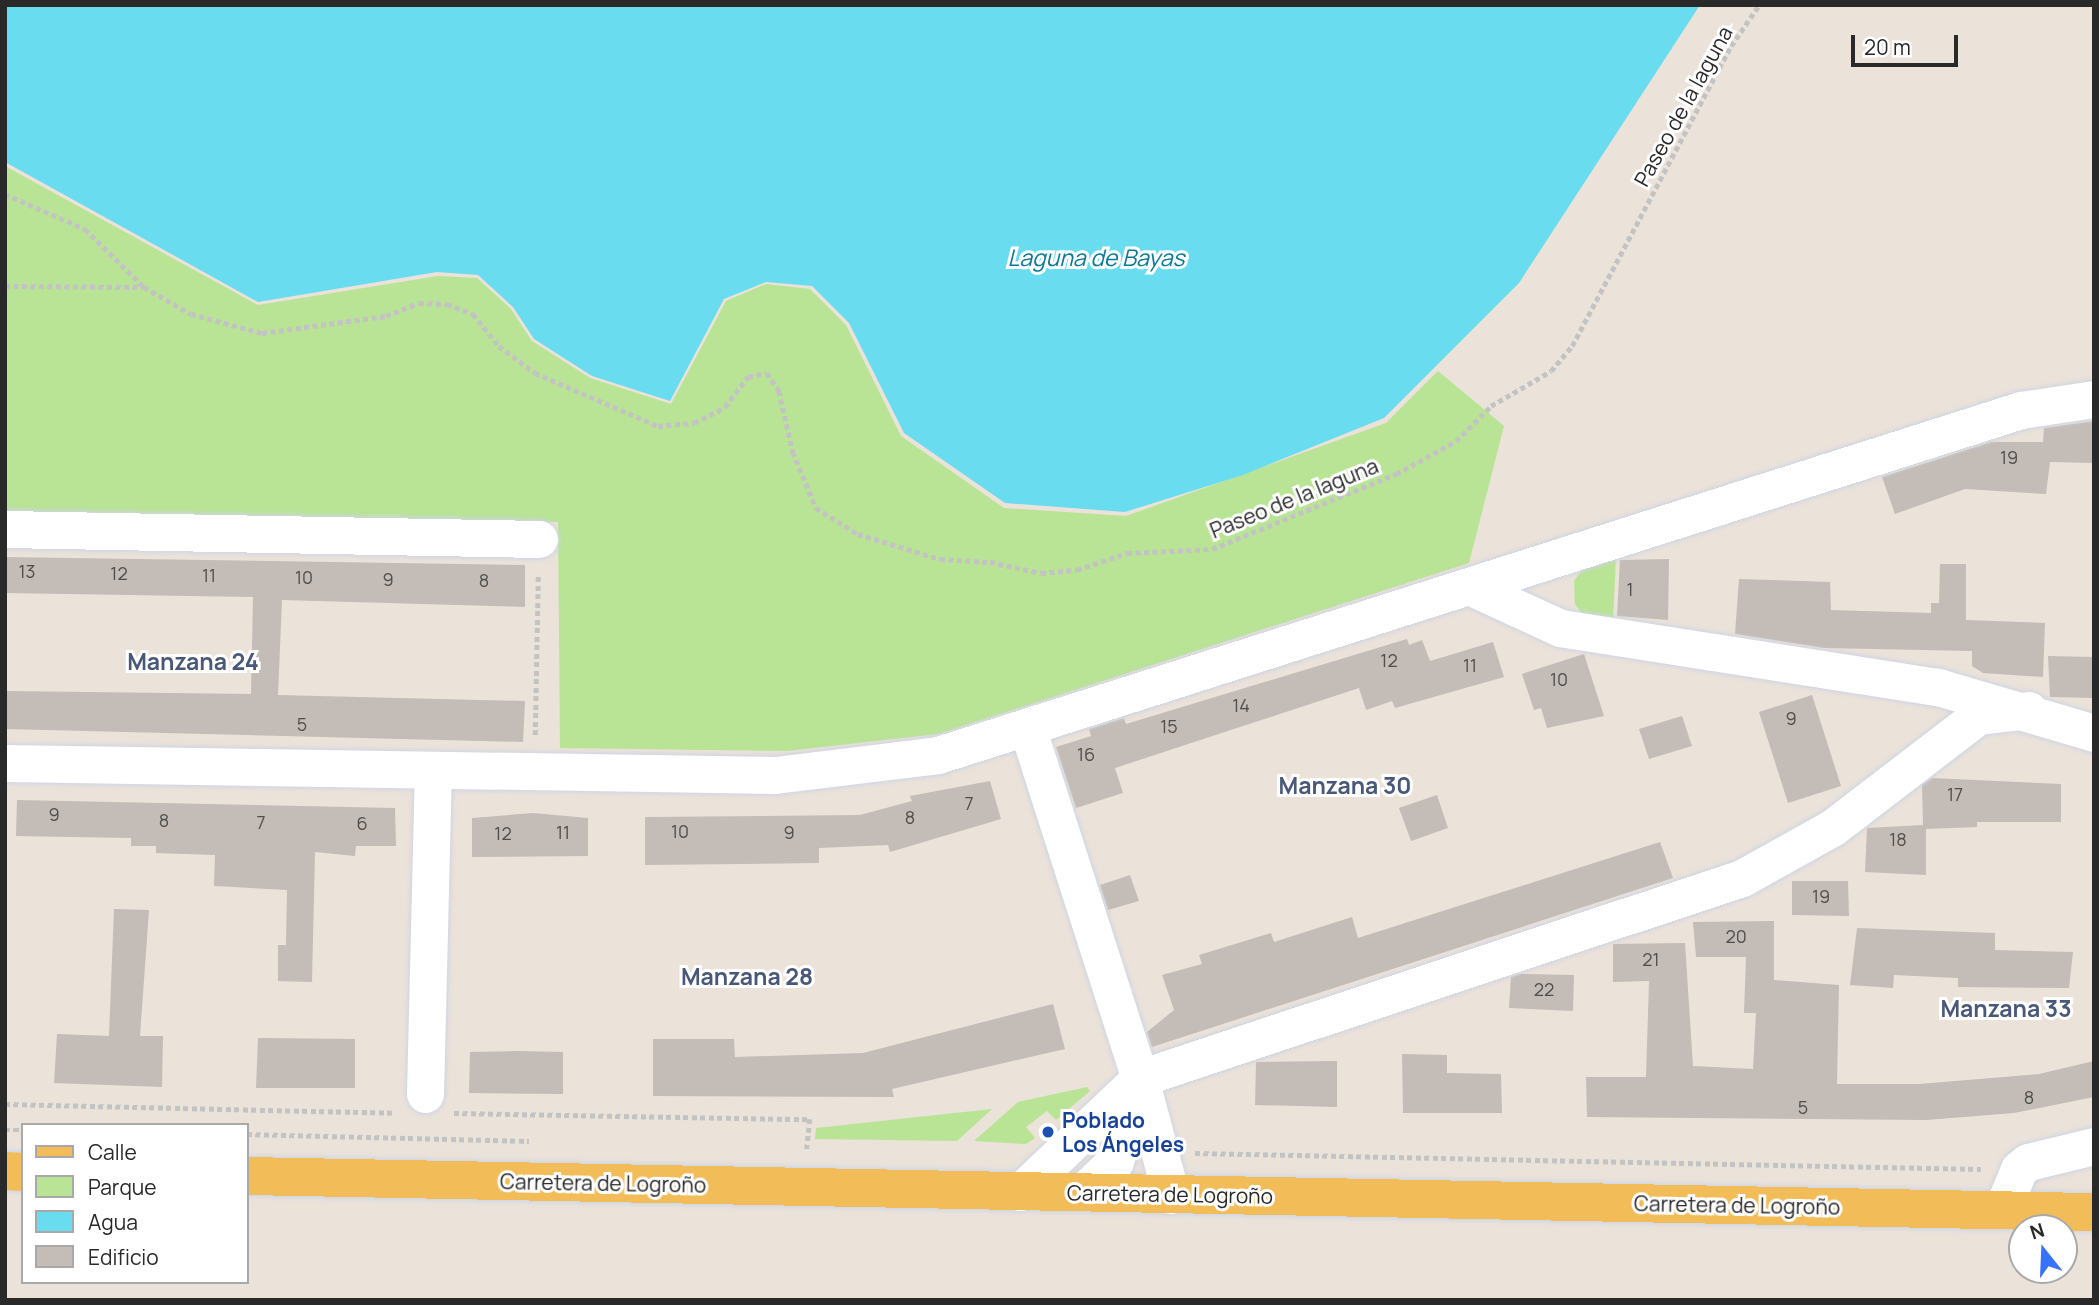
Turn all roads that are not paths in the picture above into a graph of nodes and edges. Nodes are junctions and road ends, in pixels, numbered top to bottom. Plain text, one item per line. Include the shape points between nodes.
1 (2094, 399) edge
2 (5, 529) edge
3 (539, 539) dead end
4 (1471, 587) junction
5 (1938, 687) junction
6 (2029, 710) junction
7 (1028, 730) junction
8 (2094, 733) edge
9 (1947, 735) junction
10 (5, 763) edge
11 (433, 770) junction
12 (1140, 1078) junction
13 (425, 1094) dead end
14 (2094, 1146) edge
15 (248, 1176) edge
16 (1020, 1192) junction
17 (1083, 1192) junction
18 (1171, 1195) junction
19 (2002, 1210) junction
20 (2094, 1212) edge

1 - 4 street via 2021,410
2 - 3 street
4 - 5 street via 1560,628
4 - 7 street
5 - 6 street
5 - 9 street via 1949,709
6 - 8 street
6 - 9 street via 1978,716
7 - 11 street via 938,755 775,775
7 - 12 street
9 - 12 street via 1832,828 1742,878
10 - 11 street
11 - 13 street
12 - 16 street
12 - 17 street via 1115,1161
12 - 18 street
14 - 19 street via 2028,1162 2019,1170
15 - 16 main road, Carretera de Logroño
16 - 17 main road, Carretera de Logroño
17 - 18 main road, Carretera de Logroño
18 - 19 main road, Carretera de Logroño
19 - 20 main road, Carretera de Logroño

